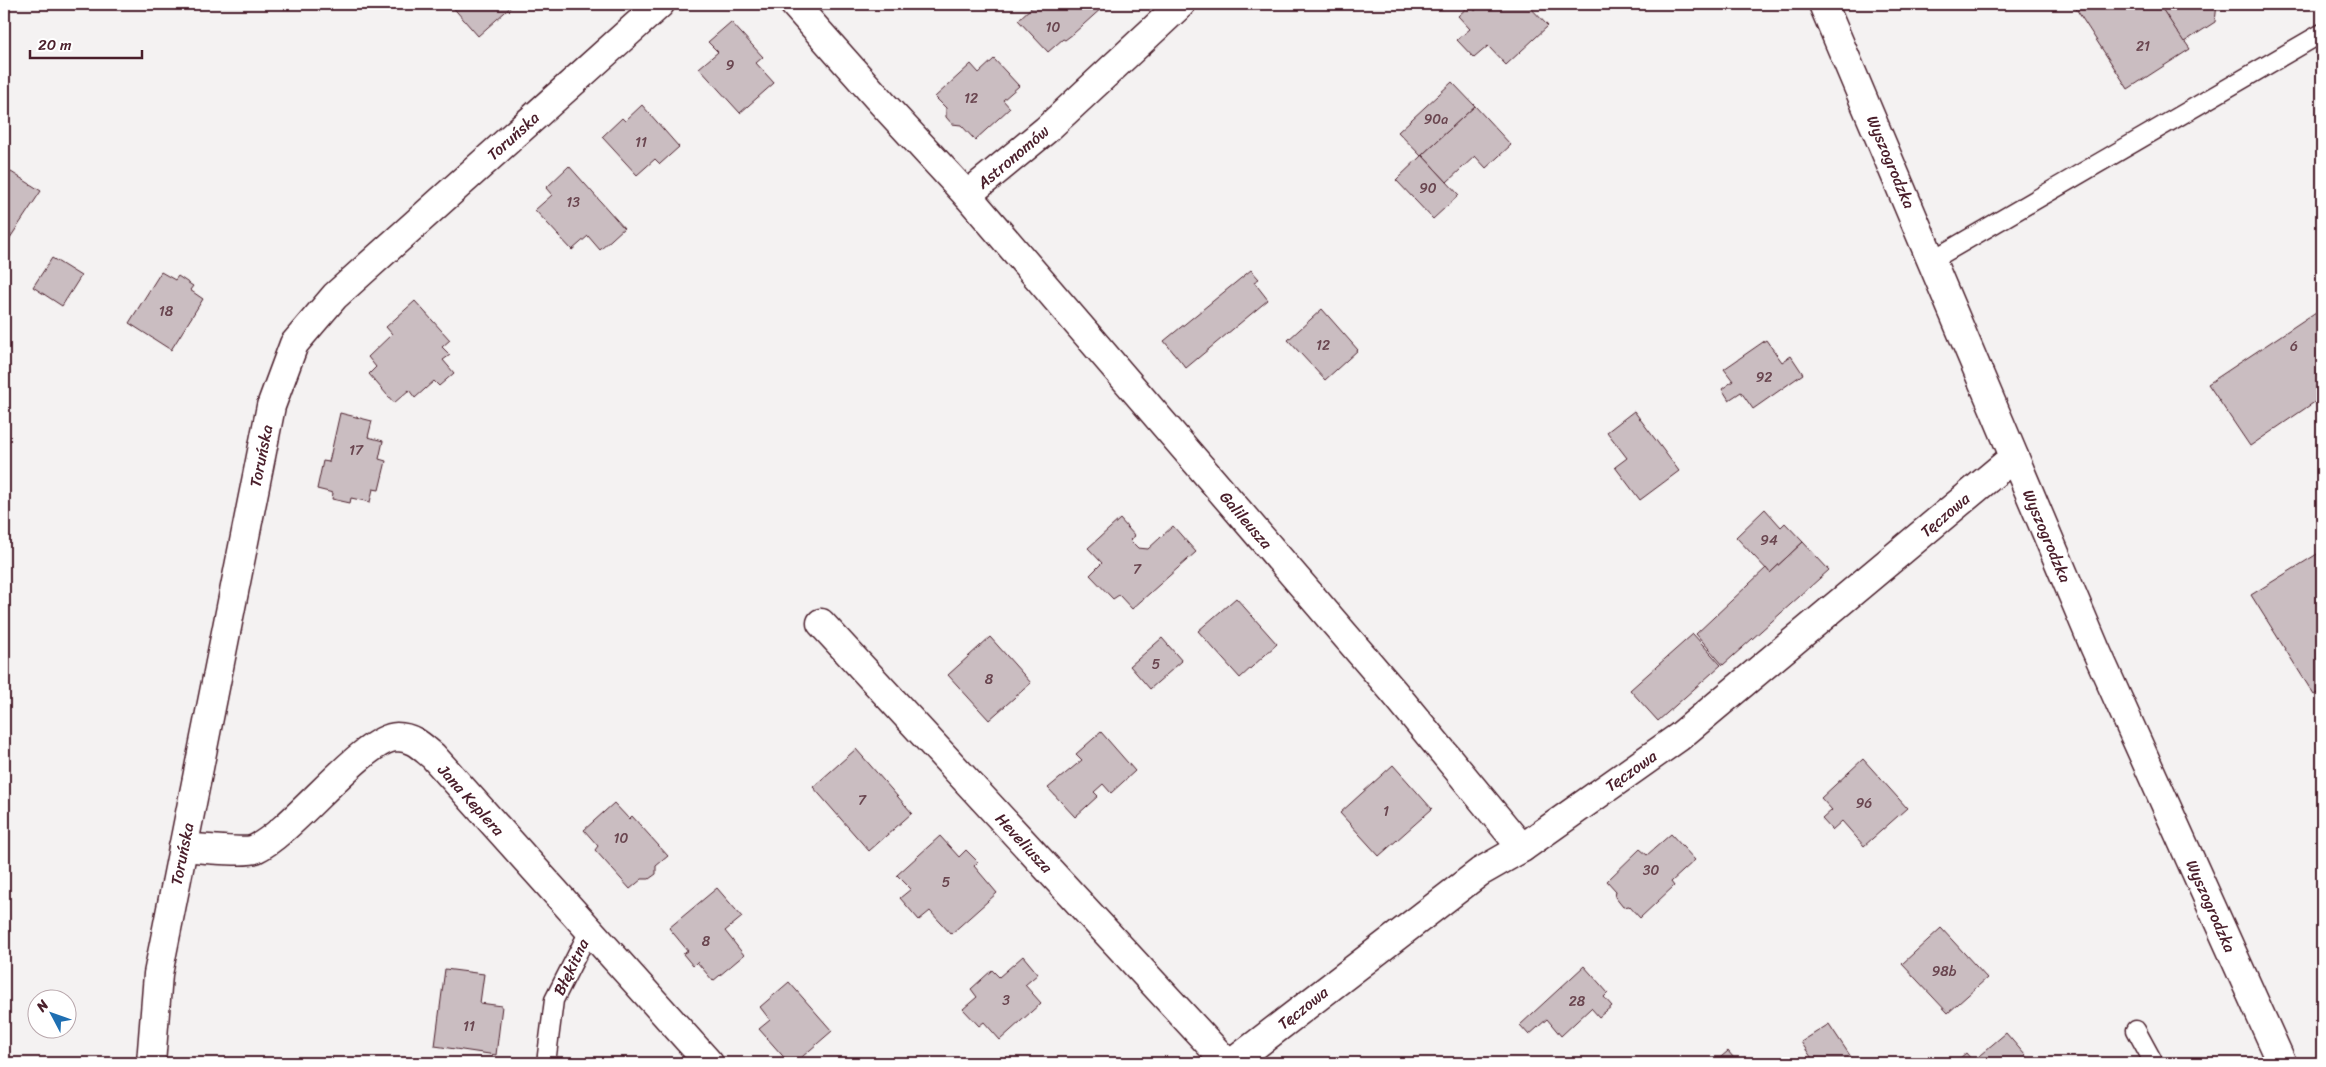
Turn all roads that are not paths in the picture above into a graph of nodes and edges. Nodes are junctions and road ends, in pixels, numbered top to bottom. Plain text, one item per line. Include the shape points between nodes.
1 (660, 4) edge
2 (794, 4) edge
3 (1181, 4) edge
4 (1823, 4) edge
5 (2322, 33) edge
6 (967, 195) junction
7 (1932, 260) junction
8 (2014, 457) junction
9 (821, 623) dead end
10 (183, 848) junction
11 (1522, 848) junction
12 (588, 931) junction
13 (2136, 1030) dead end
14 (151, 1063) edge
15 (546, 1063) edge
16 (709, 1063) edge
17 (1227, 1063) edge
18 (1232, 1063) edge
19 (2154, 1063) edge
20 (2282, 1063) edge

1 - 10 street, Toruńska via 335,296 294,344 271,406
2 - 6 street, Astronomów
3 - 6 street, Astronomów via 1046,130
4 - 7 street, Wyszogrodzka
5 - 7 lane
6 - 11 street, Galileusza via 1393,691
7 - 8 street, Wyszogrodzka
8 - 11 street, Tęczowa via 1679,737
8 - 20 street, Wyszogrodzka via 2095,648
9 - 17 street, Heveliusza
10 - 12 street, Jana Keplera via 253,850 274,837 372,746 396,737 416,741 433,756
10 - 14 street, Toruńska via 158,974
11 - 18 street, Tęczowa via 1480,872
12 - 15 lane, Błękitna via 554,1000
12 - 16 street, Jana Keplera
13 - 19 lane

